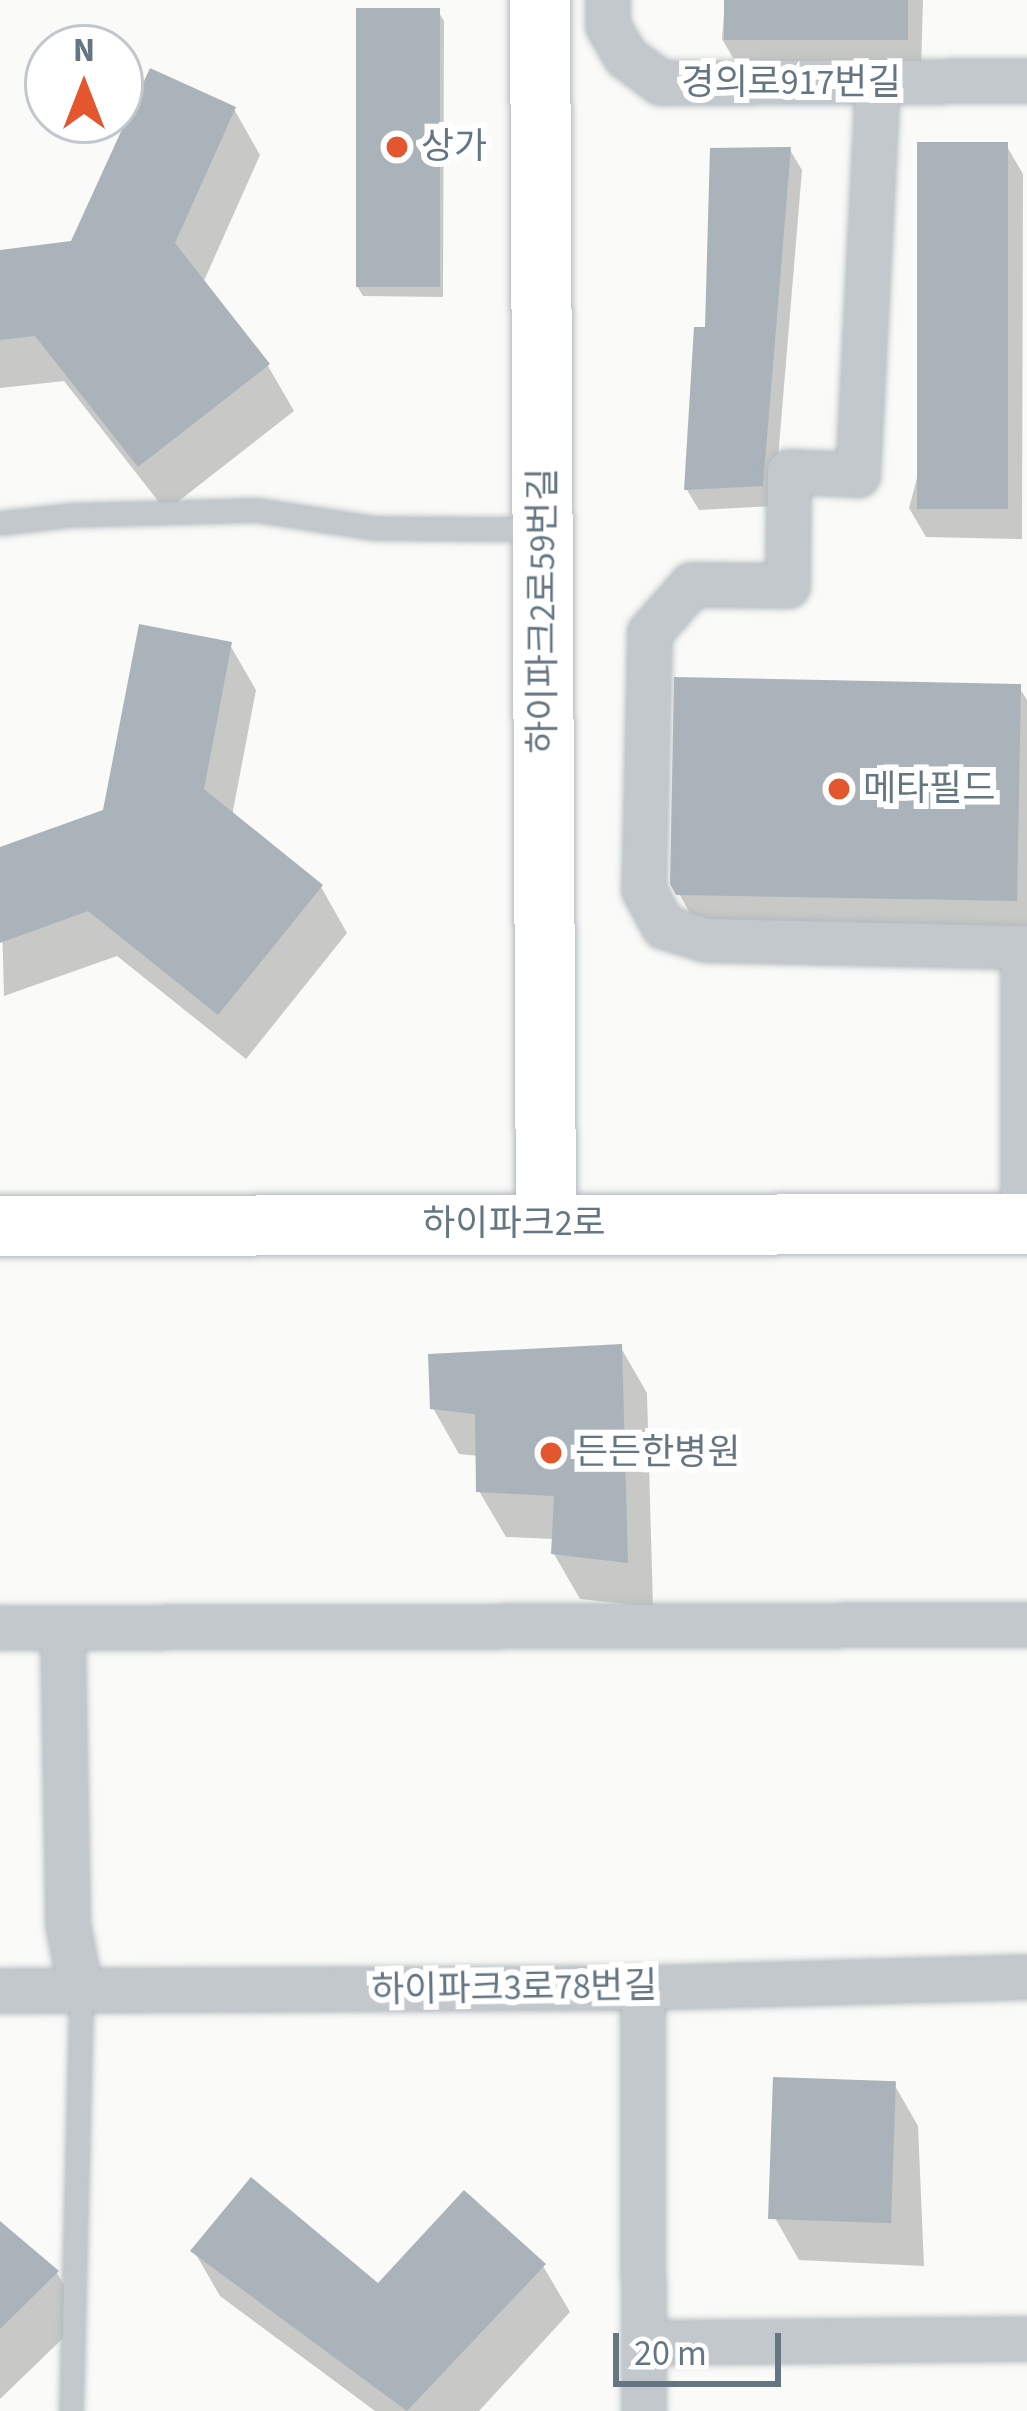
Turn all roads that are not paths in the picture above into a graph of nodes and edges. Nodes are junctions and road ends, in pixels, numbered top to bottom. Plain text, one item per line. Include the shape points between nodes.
1 (540, 0) edge
2 (608, 0) edge
3 (1027, 81) edge
4 (878, 83) junction
5 (0, 523) edge
6 (543, 529) junction
7 (546, 1223) junction
8 (1025, 1224) edge
9 (0, 1226) edge
10 (1027, 1625) edge
11 (0, 1628) edge
12 (63, 1630) junction
13 (1027, 1977) edge
14 (643, 1988) junction
15 (81, 1990) junction
16 (0, 1991) edge
17 (1027, 2339) edge
18 (644, 2344) junction
19 (70, 2411) edge
20 (644, 2411) edge

1 - 6 street, 하이파크2로59번길
2 - 4 street, 경의로917번길 via 608,26 626,57 662,83
3 - 4 street, 경의로917번길
4 - 8 street via 858,475 789,472 788,586 692,585 650,633 644,890 664,927 706,940 1023,947
5 - 6 lane via 257,510 374,528
6 - 7 street, 하이파크2로59번길
7 - 8 street, 하이파크2로
7 - 9 street, 하이파크2로
10 - 12 street
11 - 12 street
12 - 15 street via 68,1924
13 - 14 street, 하이파크3로78번길
14 - 15 street, 하이파크3로78번길
14 - 18 street
15 - 16 street, 하이파크3로78번길
15 - 19 lane
17 - 18 street
18 - 20 street

